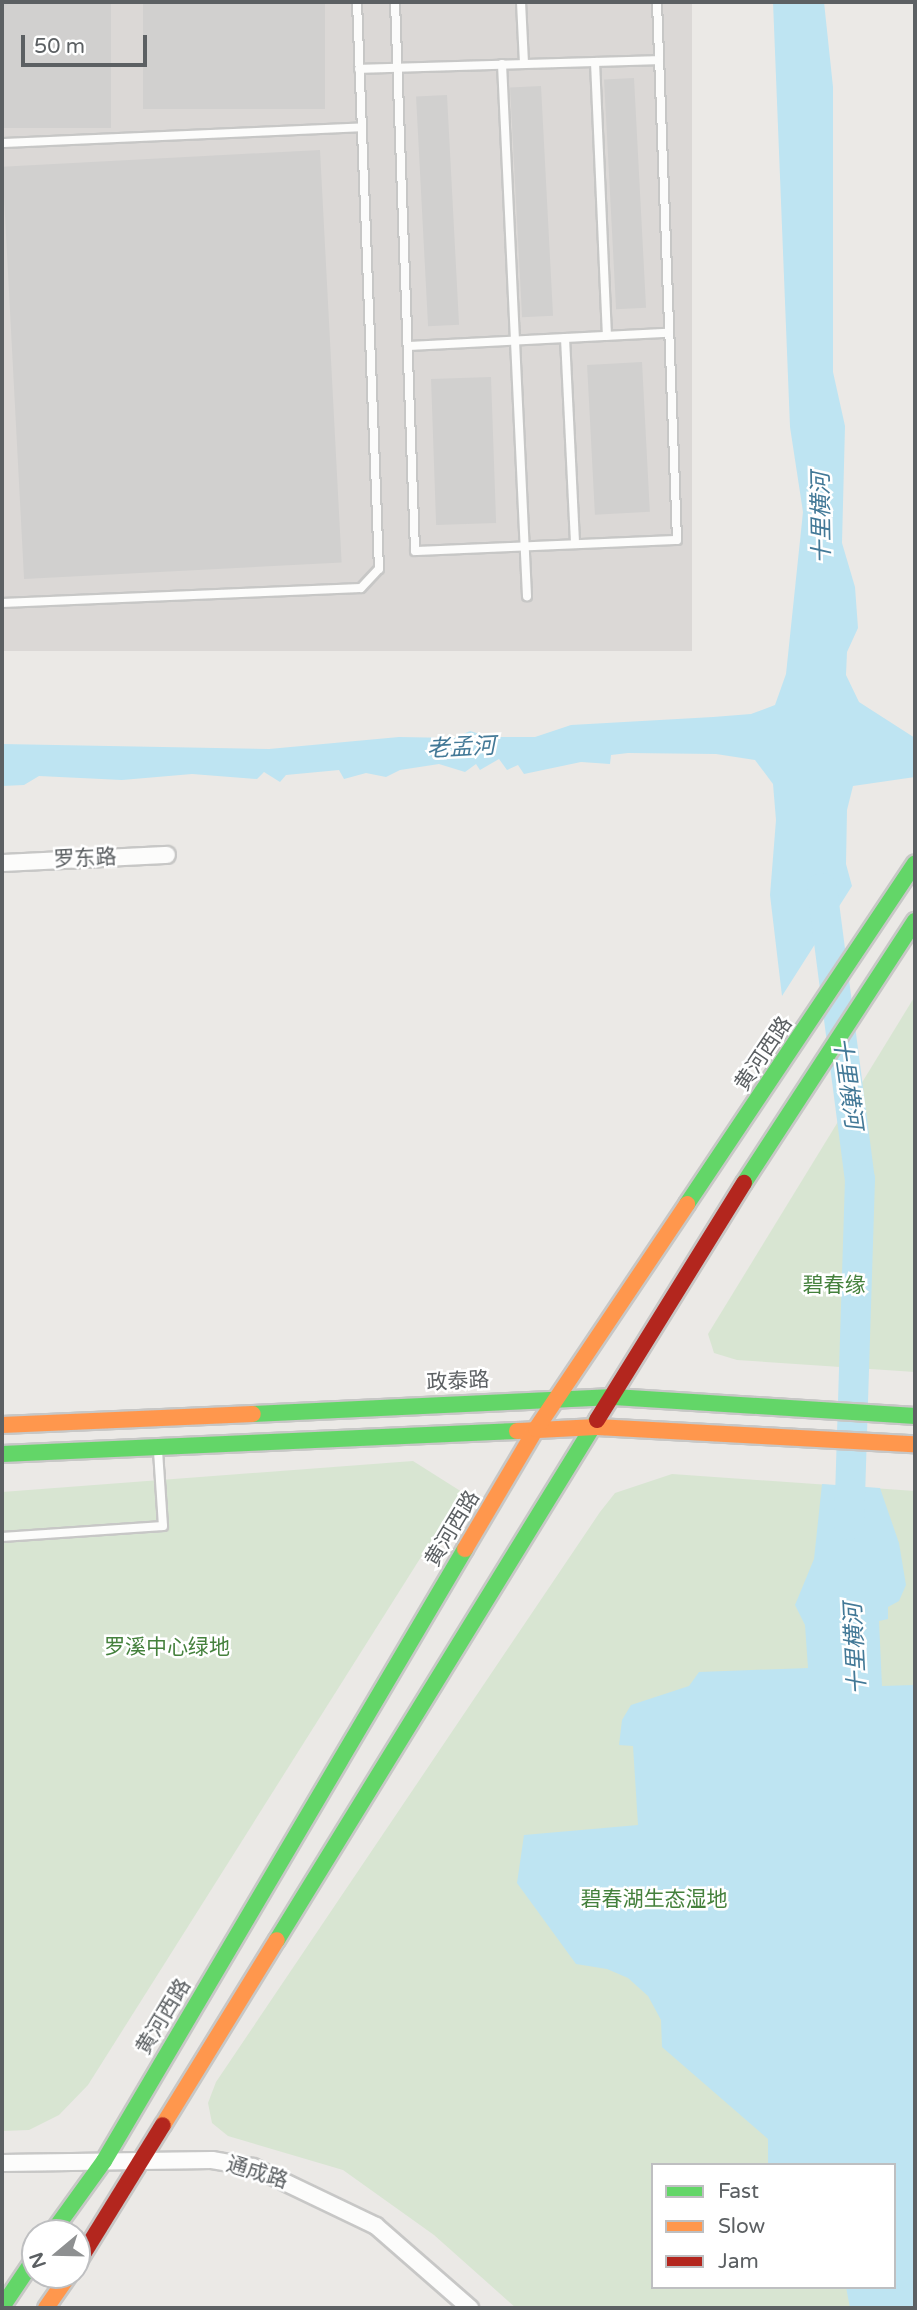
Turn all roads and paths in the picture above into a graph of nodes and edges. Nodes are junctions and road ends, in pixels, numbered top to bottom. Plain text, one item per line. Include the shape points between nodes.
1 (357, 2) edge
2 (395, 2) edge
3 (521, 2) edge
4 (657, 2) edge
5 (659, 60) junction
6 (595, 62) junction
7 (502, 64) junction
8 (524, 64) junction
9 (397, 68) junction
10 (359, 69) junction
11 (362, 127) junction
12 (2, 143) edge
13 (669, 333) junction
14 (607, 335) junction
15 (565, 338) junction
16 (515, 340) junction
17 (408, 346) junction
18 (575, 544) junction
19 (525, 547) junction
20 (527, 596) dead end
21 (2, 603) edge
22 (167, 855) dead end
23 (2, 863) edge
24 (915, 863) edge
25 (915, 921) edge
26 (614, 1397) junction
27 (556, 1399) junction
28 (915, 1416) edge
29 (2, 1425) edge
30 (596, 1427) junction
31 (537, 1429) junction
32 (915, 1444) edge
33 (158, 1447) junction
34 (2, 1454) edge
35 (2, 1537) edge
36 (144, 2160) junction
37 (104, 2161) junction
38 (2, 2163) edge
39 (62, 2219) edge
40 (91, 2242) edge
41 (21, 2279) edge
42 (59, 2289) edge
43 (2, 2307) edge
44 (46, 2308) edge
45 (470, 2308) edge

1 - 10 lane
2 - 9 lane
3 - 8 lane
4 - 5 lane
5 - 6 lane
5 - 13 lane
6 - 8 lane
6 - 14 lane
7 - 8 lane
7 - 9 lane
7 - 16 lane
9 - 10 lane
9 - 17 lane
10 - 11 lane
11 - 12 lane
11 - 21 lane via 379,569 360,588
13 - 14 lane
13 - 18 lane via 677,540
14 - 15 lane
15 - 16 lane
15 - 18 lane
16 - 17 lane
16 - 19 lane
17 - 19 lane via 415,551
18 - 19 lane
19 - 20 lane
22 - 23 street, 罗东路
24 - 27 main road, 黄河西路
25 - 26 main road via 811,1074
26 - 27 main road, 政泰路
26 - 28 main road, 政泰路
26 - 30 main road
27 - 29 main road, 政泰路
27 - 31 main road, 黄河西路
30 - 31 main road
30 - 32 main road
30 - 36 main road
31 - 33 main road
31 - 37 main road, 黄河西路
33 - 34 main road
33 - 35 lane via 163,1526
36 - 37 street, 通成路
36 - 40 main road
36 - 45 street, 通成路 via 212,2160 253,2167 302,2187 376,2226
37 - 38 street, 通成路
37 - 39 main road, 黄河西路
41 - 43 main road
42 - 44 main road

